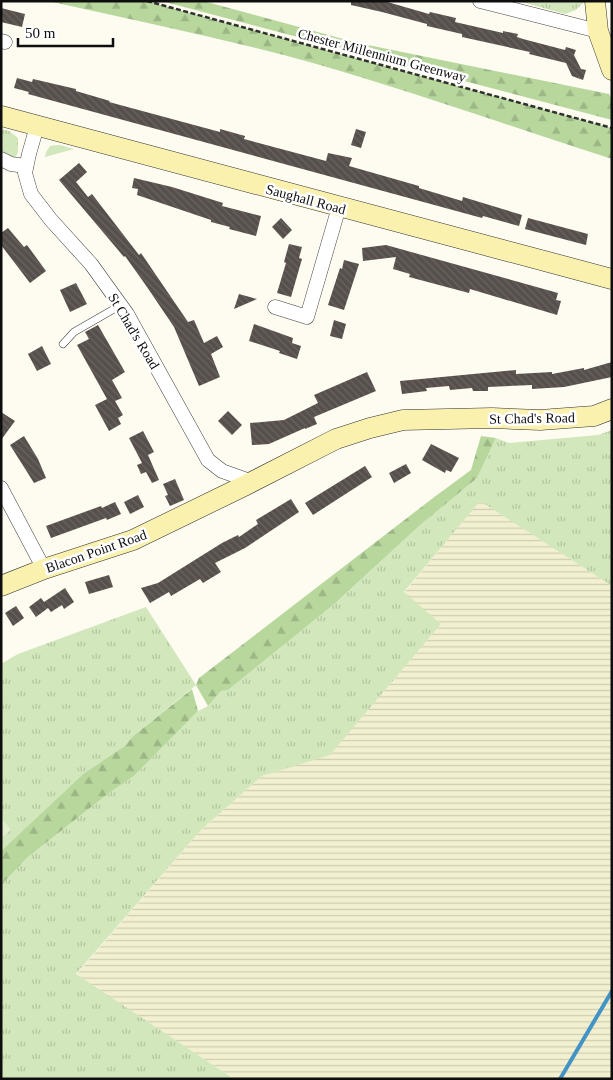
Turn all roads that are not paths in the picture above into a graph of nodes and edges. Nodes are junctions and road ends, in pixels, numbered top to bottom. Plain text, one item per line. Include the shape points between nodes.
1 (480, 1) edge
2 (595, 1) edge
3 (598, 32) junction
4 (612, 70) edge
5 (1, 116) edge
6 (37, 126) junction
7 (1, 158) edge
8 (26, 166) junction
9 (339, 208) junction
10 (612, 279) edge
11 (121, 305) junction
12 (275, 307) dead end
13 (63, 344) dead end
14 (612, 410) edge
15 (249, 484) junction
16 (1, 488) edge
17 (44, 569) junction
18 (1, 586) edge

1 - 3 street
2 - 3 street
3 - 4 street
5 - 6 street, Saughall Road
6 - 8 street, St Chad's Road
6 - 9 street, Saughall Road
7 - 8 street via 11,164
8 - 11 street, St Chad's Road via 31,194 91,264
9 - 10 street, Saughall Road
9 - 12 street via 306,316
11 - 13 lane via 74,332
11 - 15 street, St Chad's Road via 208,460
14 - 15 street, St Chad's Road via 594,416 540,420 403,420 336,439
15 - 17 street, Blacon Point Road via 133,540
16 - 17 street
17 - 18 street, Blacon Point Road

